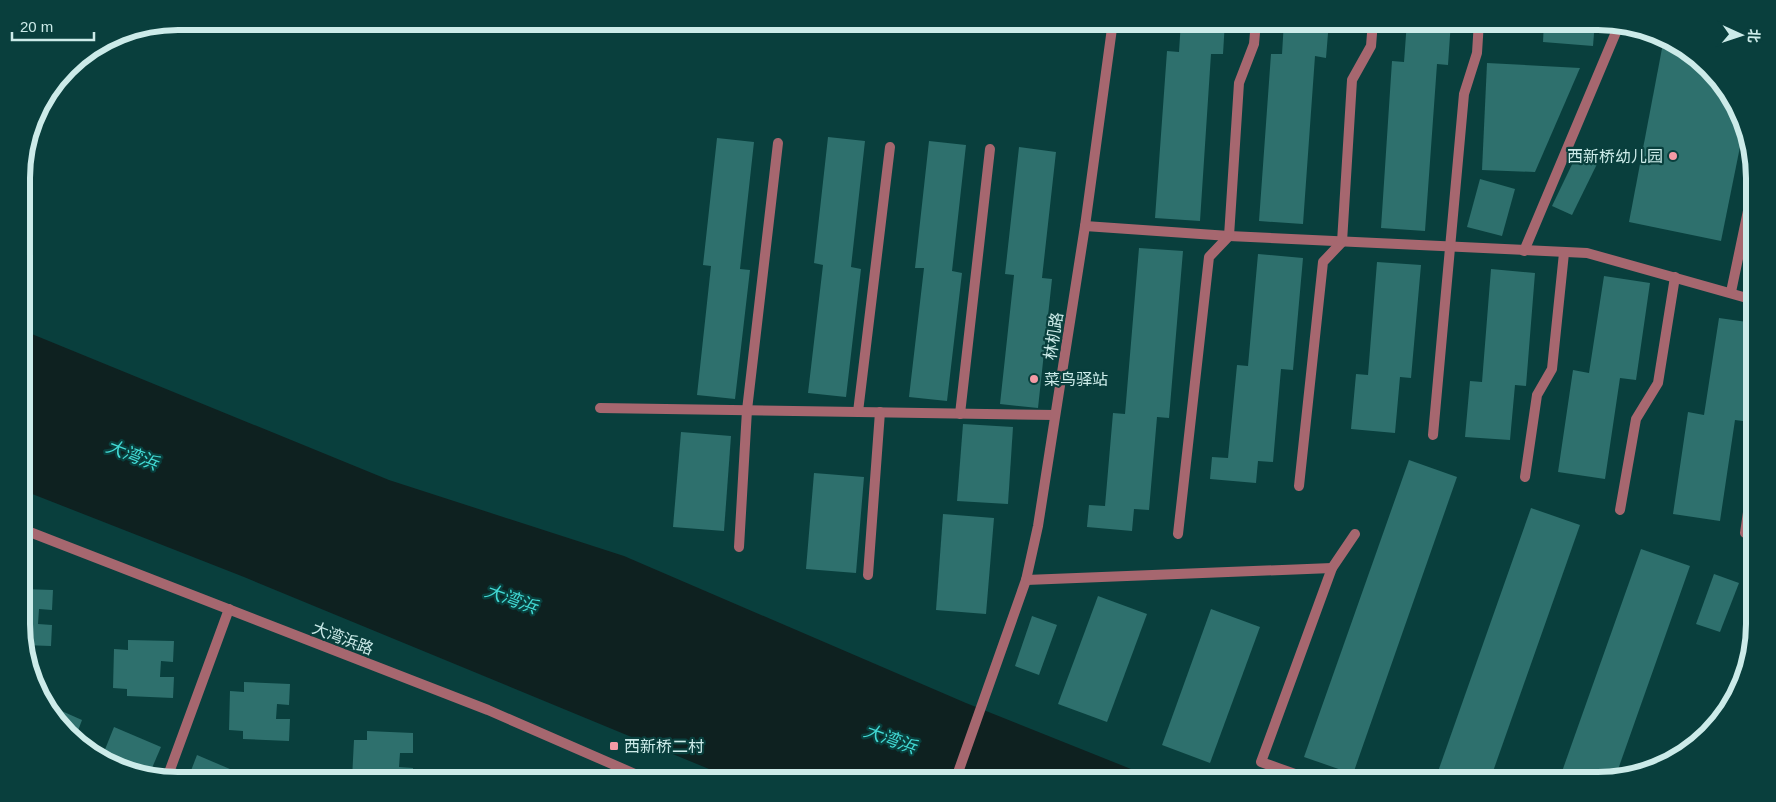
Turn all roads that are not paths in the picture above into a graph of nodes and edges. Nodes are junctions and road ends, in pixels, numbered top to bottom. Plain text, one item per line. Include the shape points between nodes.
1 (1112, 30) edge
2 (1255, 30) edge
3 (1373, 30) edge
4 (1479, 30) edge
5 (1617, 31) edge
6 (778, 143) dead end
7 (890, 147) dead end
8 (990, 149) dead end
9 (1746, 220) edge
10 (1085, 226) junction
11 (1229, 236) junction
12 (1342, 242) junction
13 (1450, 248) junction
14 (1524, 251) junction
15 (1564, 253) junction
16 (1675, 277) junction
17 (1731, 292) junction
18 (1746, 297) edge
19 (600, 408) dead end
20 (747, 410) junction
21 (858, 412) junction
22 (880, 412) junction
23 (960, 414) junction
24 (1055, 415) junction
25 (1433, 435) dead end
26 (1525, 477) dead end
27 (1299, 486) dead end
28 (1620, 510) dead end
29 (1746, 526) edge
30 (30, 532) edge
31 (1745, 533) dead end
32 (1178, 534) dead end
33 (1355, 534) dead end
34 (739, 547) dead end
35 (1332, 568) junction
36 (868, 575) dead end
37 (1026, 580) junction
38 (229, 610) junction
39 (169, 772) edge
40 (630, 772) edge
41 (958, 772) edge
42 (1289, 772) edge

1 - 10 street, 林机路
2 - 11 street via 1254,44 1239,83
3 - 12 street via 1372,46 1352,80
4 - 13 street via 1477,53 1464,94
5 - 14 street
6 - 20 street
7 - 21 street
8 - 23 street
9 - 17 street
10 - 11 street
10 - 24 street, 林机路
11 - 12 street
11 - 32 street via 1209,257
12 - 13 street
12 - 27 street via 1323,262
13 - 14 street
13 - 25 street
14 - 15 street
15 - 16 street via 1587,254
15 - 26 street via 1552,369 1537,395
16 - 17 street
16 - 28 street via 1658,383 1636,419
17 - 18 street
19 - 20 street
20 - 21 street
20 - 34 street
21 - 22 street
22 - 23 street
22 - 36 street
23 - 24 street
24 - 37 street, 林机路
29 - 31 street
30 - 38 street, 大湾浜路
33 - 35 street
35 - 37 street
35 - 42 street via 1261,762
37 - 41 street, 林机路
38 - 39 street
38 - 40 street, 大湾浜路 via 488,710

